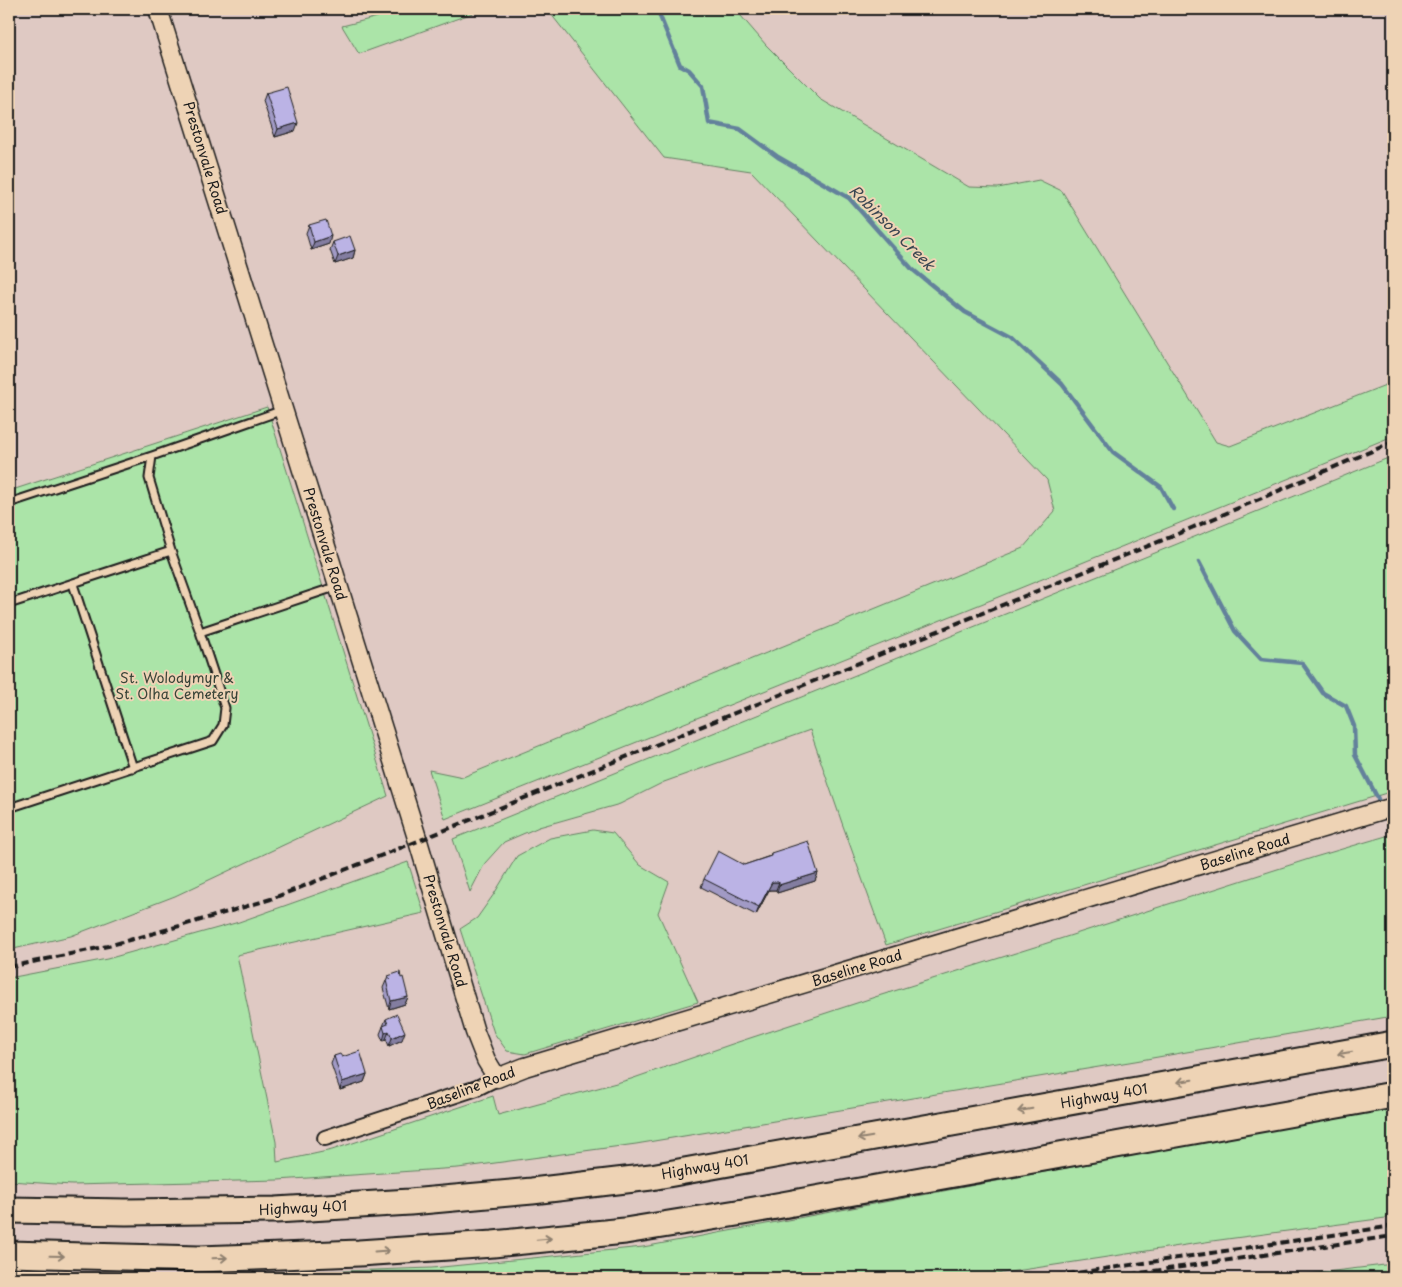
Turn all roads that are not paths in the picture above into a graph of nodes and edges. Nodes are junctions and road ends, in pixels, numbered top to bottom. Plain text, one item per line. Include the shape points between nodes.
1 (158, 9) edge
2 (284, 410) junction
3 (152, 456) junction
4 (9, 503) edge
5 (171, 551) junction
6 (73, 584) junction
7 (338, 586) junction
8 (9, 604) edge
9 (200, 632) junction
10 (132, 768) junction
11 (9, 808) edge
12 (1393, 808) edge
13 (1393, 1044) edge
14 (497, 1078) junction
15 (1393, 1095) edge
16 (325, 1138) dead end
17 (9, 1210) edge
18 (9, 1254) edge

1 - 2 street, Prestonvale Road
2 - 3 lane
2 - 7 street, Prestonvale Road
3 - 4 lane
3 - 5 lane via 150,478
5 - 6 lane
5 - 9 lane
6 - 8 lane
6 - 10 lane
7 - 9 lane
7 - 14 street, Prestonvale Road via 476,1032 486,1060
9 - 10 lane via 224,708 223,725 213,742
10 - 11 lane
12 - 14 street, Baseline Road
13 -> 17 highway, Highway 401 via 651,1177 532,1192 276,1210
14 - 16 street, Baseline Road via 477,1088
18 -> 15 highway via 199,1259 359,1253 625,1232

